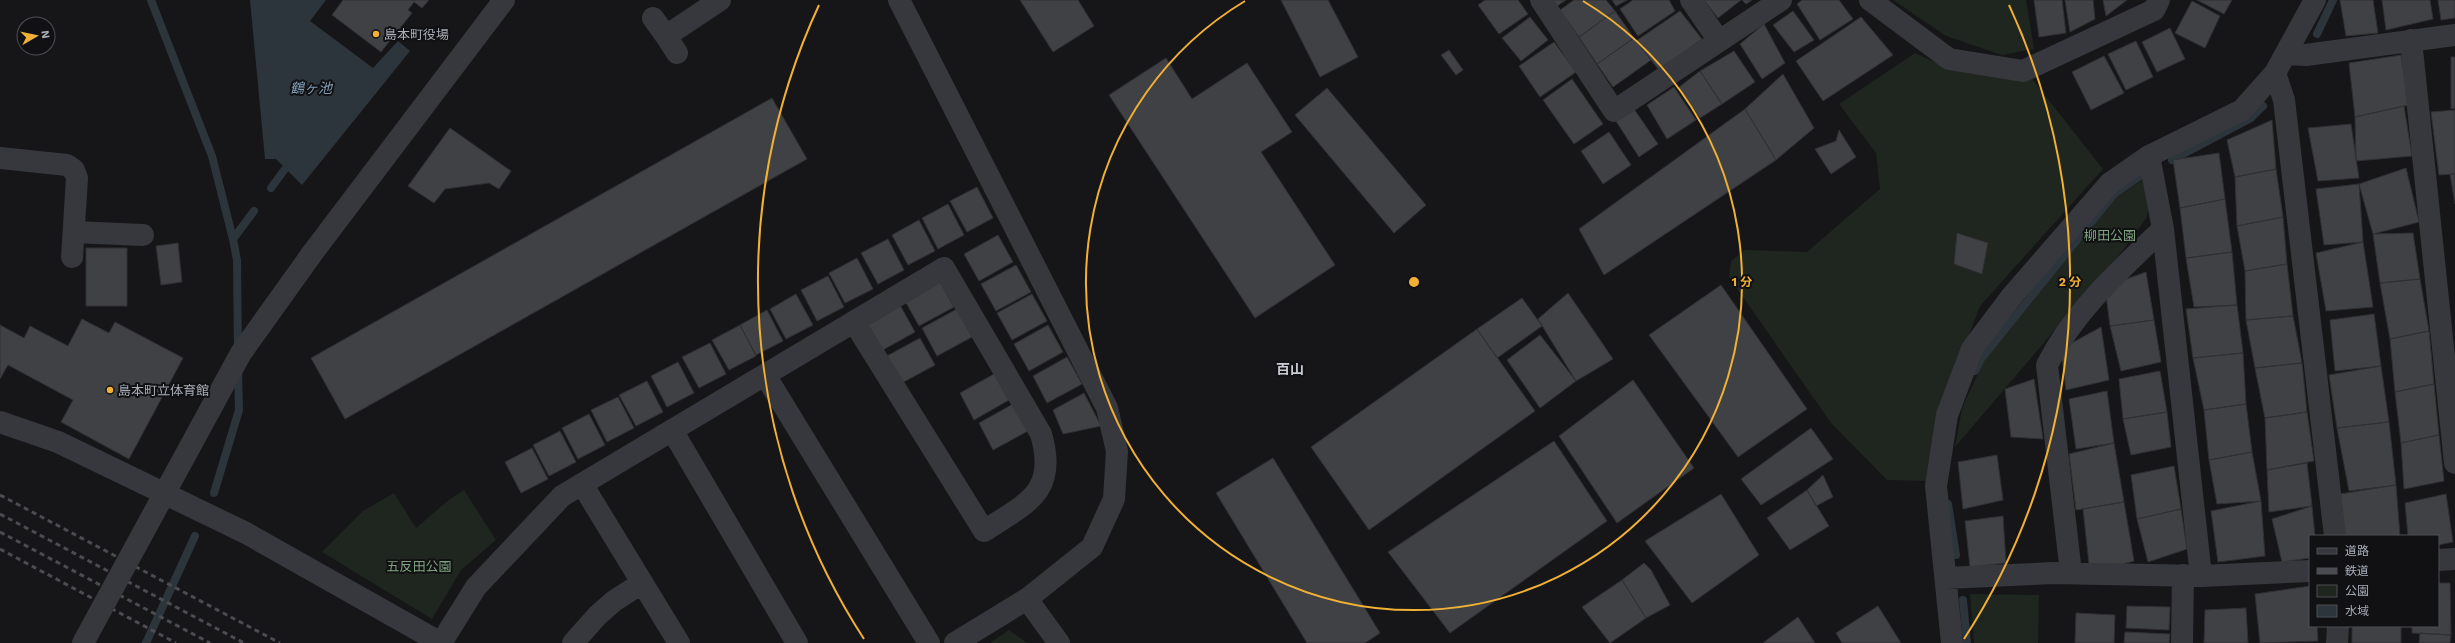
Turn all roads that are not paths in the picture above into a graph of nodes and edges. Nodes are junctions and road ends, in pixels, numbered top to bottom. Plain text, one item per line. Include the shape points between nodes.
1 (504, 0) edge
2 (720, 0) edge
3 (900, 0) edge
4 (1541, 0) edge
5 (1691, 0) edge
6 (1780, 0) edge
7 (1870, 0) edge
8 (2159, 0) edge
9 (2315, 0) edge
10 (653, 18) dead end
11 (2455, 35) edge
12 (2411, 40) junction
13 (1719, 41) junction
14 (2287, 54) junction
15 (2275, 73) junction
16 (2149, 156) junction
17 (0, 158) edge
18 (2163, 229) junction
19 (74, 232) junction
20 (143, 235) dead end
21 (72, 257) dead end
22 (854, 322) junction
23 (765, 374) junction
24 (0, 422) edge
25 (672, 430) junction
26 (2455, 463) edge
27 (582, 484) junction
28 (2335, 535) edge
29 (2455, 559) edge
30 (2439, 560) edge
31 (2309, 571) edge
32 (2071, 573) junction
33 (2192, 576) junction
34 (1946, 578) junction
35 (642, 583) junction
36 (1027, 599) junction
37 (2338, 627) edge
38 (83, 643) edge
39 (573, 643) edge
40 (679, 643) edge
41 (797, 643) edge
42 (929, 643) edge
43 (955, 643) edge
44 (1059, 643) edge
45 (1952, 643) edge
46 (2182, 643) edge
47 (2337, 643) edge

1 - 38 street, bridge via 311,255 241,353
2 - 10 street via 672,45
3 - 36 street via 1107,408 1117,451 1114,499 1092,547
4 - 13 street via 1614,111
5 - 13 street
6 - 13 street
7 - 8 street via 1949,59 2024,71 2154,10
9 - 14 street
11 - 12 street
12 - 14 street via 2306,55
12 - 26 street
14 - 15 street
15 - 16 street via 2242,110
15 - 28 street via 2284,100
16 - 18 street
16 - 34 street via 2110,183 2012,296 1972,349 1947,415 1936,486
17 - 19 street via 67,165 74,170 77,178
18 - 32 street via 2102,288 2058,344 2047,365
18 - 33 street
19 - 20 street
19 - 21 street
22 - 22 street via 944,268 1041,434 1047,454 1044,481 1031,500 984,531
22 - 23 street
23 - 25 street
23 - 42 street
24 - 27 street via 58,442 246,534 441,643 476,587 562,496
25 - 27 street
25 - 41 street
27 - 35 street
29 - 30 street
31 - 33 street
32 - 33 street
32 - 34 street
33 - 46 street
34 - 45 street
35 - 39 street via 597,616
35 - 40 street
36 - 43 street
36 - 44 street
37 - 47 street

